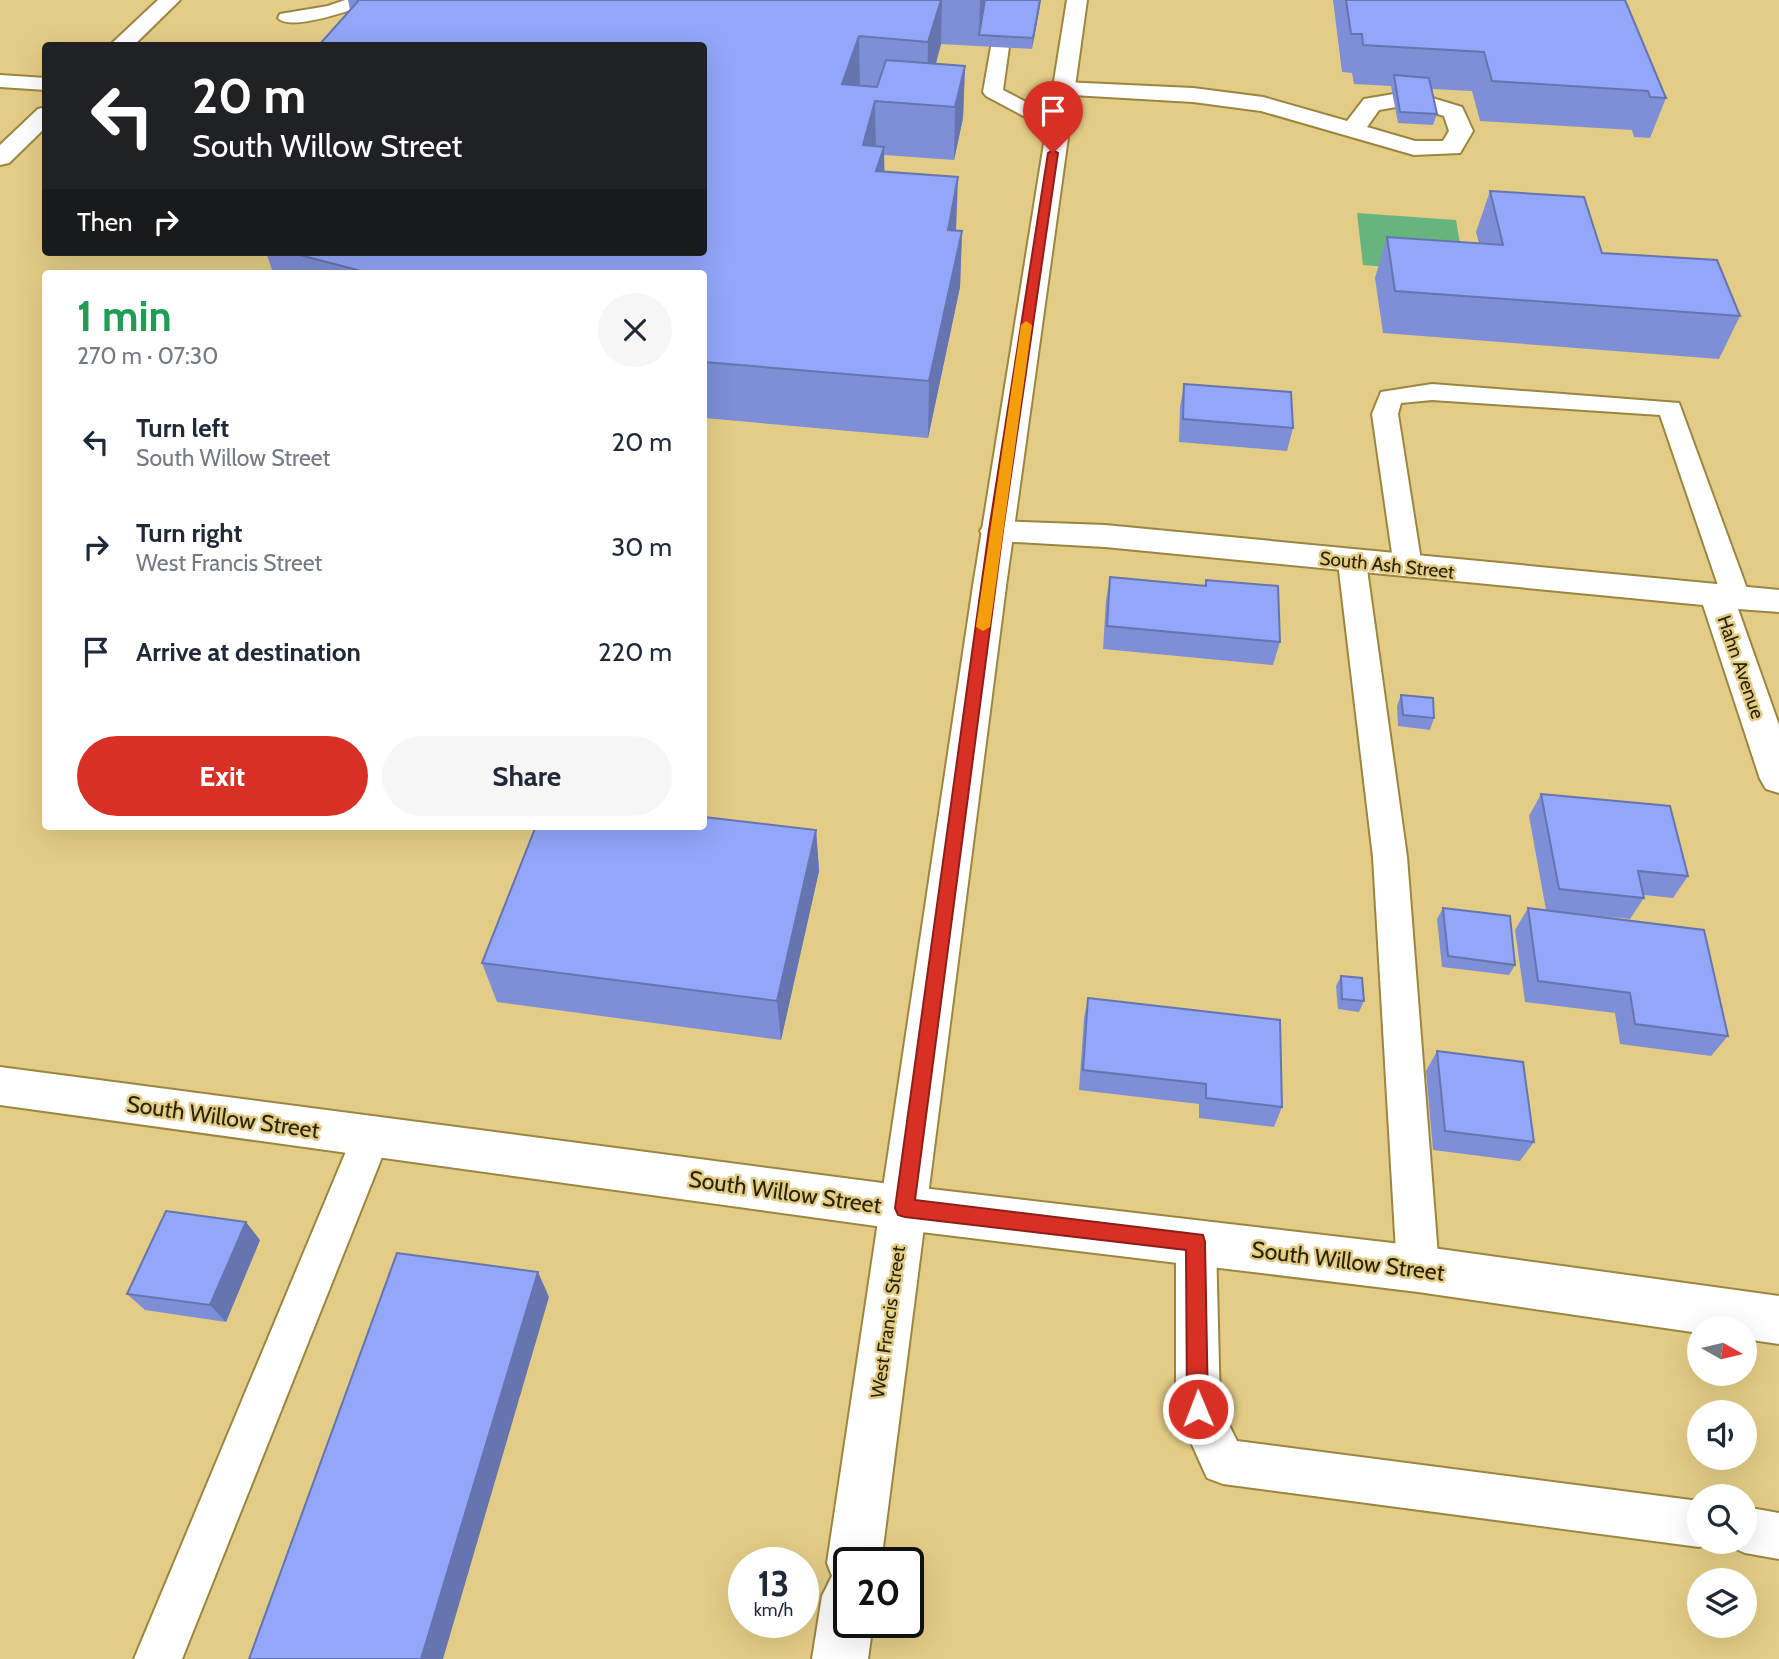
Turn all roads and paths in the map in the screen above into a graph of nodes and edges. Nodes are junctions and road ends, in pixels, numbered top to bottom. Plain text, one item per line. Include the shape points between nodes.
1 (170, 0) edge
2 (362, 0) edge
3 (1077, 0) edge
4 (287, 18) dead end
5 (124, 42) edge
6 (1000, 47) edge
7 (0, 82) edge
8 (42, 84) edge
9 (1063, 89) junction
10 (1394, 101) edge
11 (1429, 104) edge
12 (42, 118) edge
13 (1057, 127) junction
14 (1351, 131) junction
15 (0, 158) edge
16 (996, 530) junction
17 (1352, 562) junction
18 (1408, 568) junction
19 (1727, 597) junction
20 (1779, 601) edge
21 (1779, 779) edge
22 (0, 1086) edge
23 (371, 1137) junction
24 (905, 1208) junction
25 (1196, 1242) junction
26 (1418, 1269) junction
27 (1779, 1320) edge
28 (1687, 1522) edge
29 (1757, 1532) edge
30 (1779, 1536) edge
31 (856, 1547) edge
32 (843, 1638) edge
33 (158, 1659) edge
34 (840, 1659) edge

1 - 5 street
2 - 4 lane via 332,11
3 - 9 street, West Francis Street
6 - 13 lane via 993,92
7 - 8 lane
9 - 13 street, West Francis Street
9 - 14 street via 1193,95 1263,104
10 - 14 street via 1372,104
11 - 14 street via 1454,112 1461,131 1451,148 1414,148
12 - 15 street
13 - 16 street, West Francis Street
16 - 17 street, South Ash Street via 1105,536
16 - 24 street, West Francis Street
17 - 18 street, South Ash Street
17 - 26 lane via 1390,857
18 - 19 street, South Ash Street
18 - 19 lane via 1385,414 1390,397 1432,392 1670,408
19 - 20 street, South Ash Street
19 - 21 street, Hahn Avenue
22 - 23 street, South Willow Street
23 - 24 street, South Willow Street
23 - 33 lane
24 - 25 street, South Willow Street
24 - 31 street, West Francis Street
25 - 26 street, South Willow Street
25 - 28 lane via 1198,1409 1223,1462
26 - 27 street, South Willow Street
29 - 30 lane
32 - 34 street

